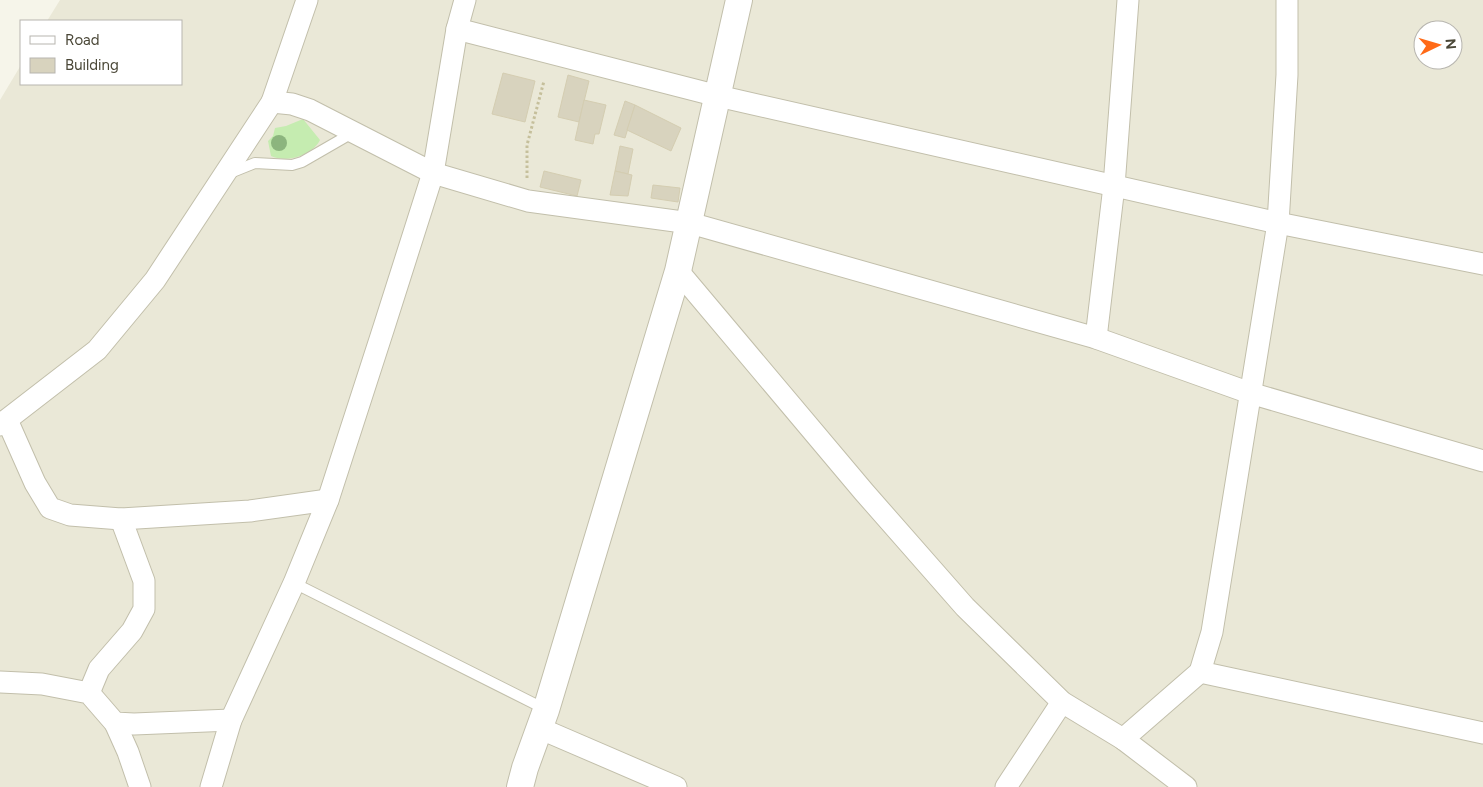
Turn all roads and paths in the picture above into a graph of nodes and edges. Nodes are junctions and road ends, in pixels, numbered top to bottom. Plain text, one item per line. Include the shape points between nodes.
1 (307, 0) edge
2 (465, 0) edge
3 (738, 0) edge
4 (1128, 0) edge
5 (1286, 0) edge
6 (458, 29) junction
7 (544, 81) dead end
8 (718, 96) junction
9 (272, 102) junction
10 (354, 132) junction
11 (433, 173) junction
12 (224, 176) junction
13 (1114, 186) junction
14 (528, 201) junction
15 (690, 223) junction
16 (1278, 223) junction
17 (1483, 264) edge
18 (678, 271) junction
19 (1096, 338) junction
20 (1250, 393) junction
21 (4, 423) edge
22 (1483, 461) edge
23 (328, 500) junction
24 (121, 519) junction
25 (294, 583) junction
26 (1200, 672) junction
27 (0, 682) edge
28 (89, 693) junction
29 (1062, 702) junction
30 (542, 719) junction
31 (231, 720) junction
32 (115, 723) junction
33 (1483, 733) edge
34 (1123, 739) junction
35 (140, 787) edge
36 (211, 787) edge
37 (520, 787) edge
38 (676, 787) edge
39 (1006, 787) edge
40 (1186, 787) edge

1 - 9 street
2 - 6 street
3 - 8 street
4 - 13 street
5 - 16 street via 1287,74
6 - 8 street
6 - 11 street
7 - 14 path via 526,145
8 - 13 street
8 - 15 street
9 - 10 street via 310,110
9 - 12 street
10 - 11 street
10 - 12 lane via 302,162 292,165 255,163
11 - 14 street
11 - 23 street
12 - 21 street via 155,280 97,350
13 - 16 street
13 - 19 street
14 - 15 street
15 - 18 street
15 - 19 street
16 - 17 street
16 - 20 street
18 - 29 street via 965,607
18 - 30 street
19 - 20 street
20 - 22 street
20 - 26 street via 1212,632
21 - 24 street via 50,508 70,515
23 - 24 street via 250,511
23 - 25 street
24 - 28 street via 144,581 144,609 132,631 99,669
25 - 30 lane
25 - 31 street
26 - 33 street
26 - 34 street
27 - 28 street via 42,684
28 - 32 street
29 - 34 street
29 - 39 street
30 - 37 street
30 - 38 street
31 - 32 street
31 - 36 street
32 - 35 street
34 - 40 street

